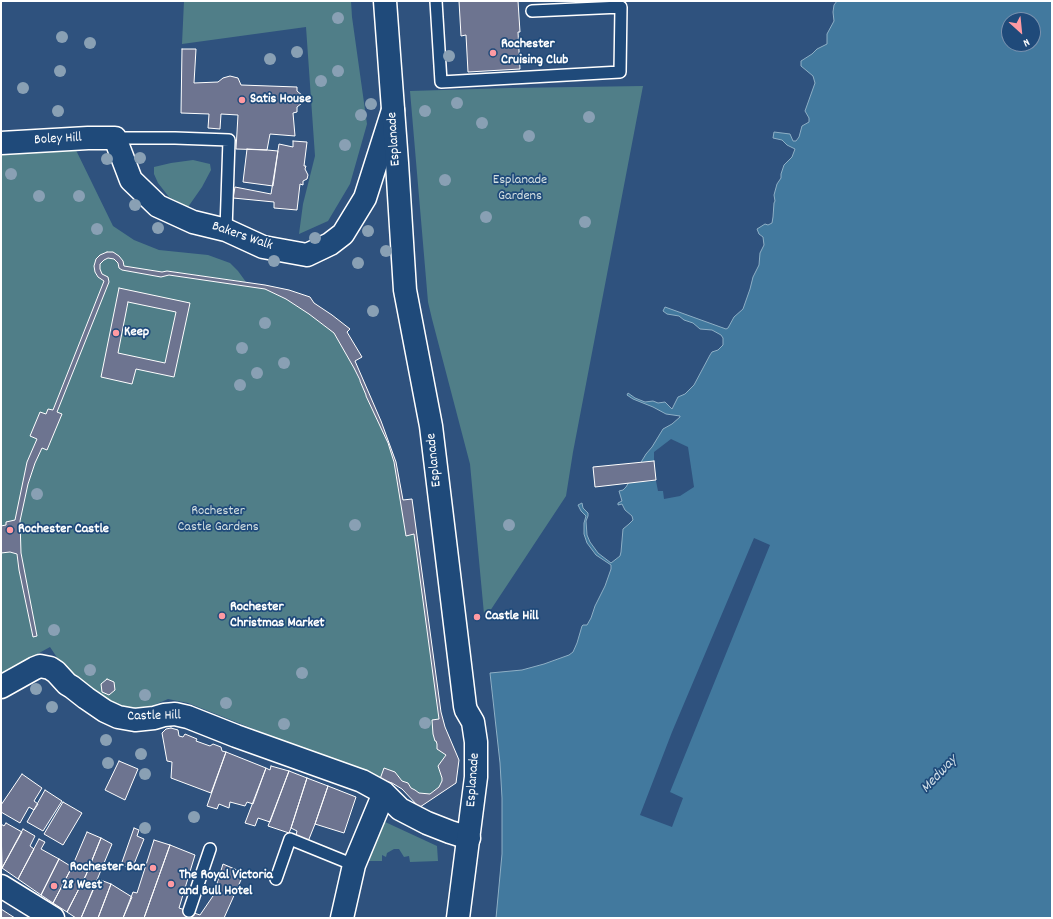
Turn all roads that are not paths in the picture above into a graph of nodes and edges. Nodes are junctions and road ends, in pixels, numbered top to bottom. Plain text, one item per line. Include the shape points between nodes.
1 (385, 1) edge
2 (436, 1) edge
3 (532, 11) dead end
4 (393, 110) junction
5 (115, 138) junction
6 (1, 143) edge
7 (226, 230) junction
8 (1, 687) edge
9 (384, 793) junction
10 (469, 838) junction
11 (210, 849) dead end
12 (354, 865) junction
13 (276, 879) dead end
14 (1, 886) edge
15 (189, 911) dead end
16 (53, 918) edge
17 (342, 918) edge
18 (458, 918) edge

1 - 4 street, Esplanade
2 - 3 lane via 441,82 620,72 621,7
4 - 7 street, Bakers Walk via 365,198 343,234 330,244 307,255 263,247
4 - 10 street, Esplanade via 405,290 431,426 465,706 473,722 476,742 476,777
5 - 6 street, Boley Hill
5 - 7 street, Bakers Walk via 131,180 158,206 193,222
5 - 7 lane via 229,140
8 - 9 street, Castle Hill via 35,668 46,666 86,698 118,717 139,720 175,714 188,717 362,781
9 - 10 street, Castle Hill via 400,810
9 - 12 street
10 - 18 street, Esplanade
11 - 15 lane
12 - 13 lane via 290,839
12 - 17 street
14 - 16 street

